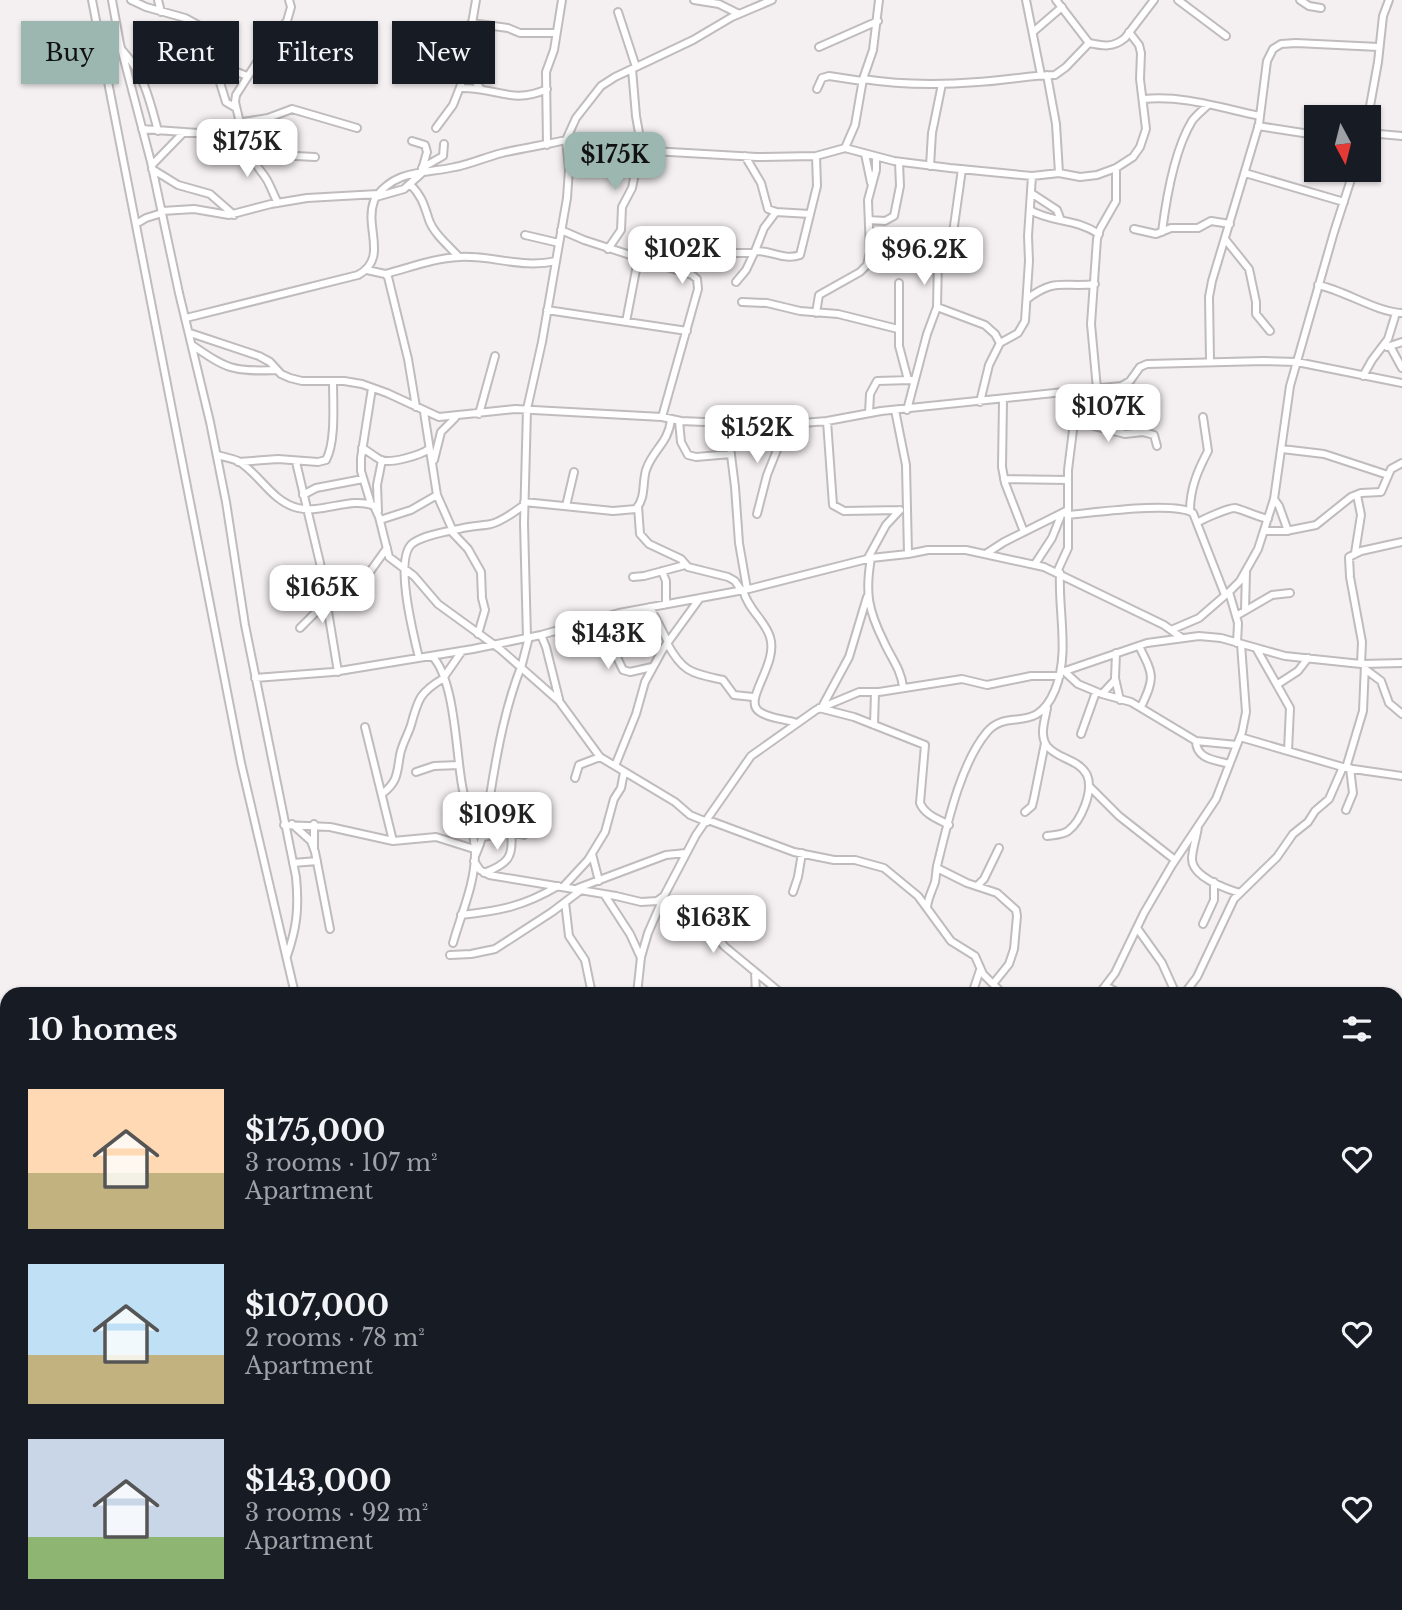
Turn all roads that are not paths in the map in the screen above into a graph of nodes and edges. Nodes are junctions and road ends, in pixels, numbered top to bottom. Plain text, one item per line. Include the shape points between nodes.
1 (92, 0) edge
2 (111, 0) edge
3 (131, 0) edge
4 (158, 0) edge
5 (289, 0) edge
6 (476, 0) edge
7 (562, 0) edge
8 (694, 0) edge
9 (772, 0) edge
10 (879, 0) edge
11 (1026, 0) edge
12 (1056, 0) edge
13 (1154, 0) edge
14 (1300, 0) edge
15 (1389, 0) edge
16 (1182, 1) edge
17 (1062, 7) junction
18 (1321, 8) dead end
19 (161, 12) junction
20 (618, 12) dead end
21 (739, 14) junction
22 (191, 21) edge
23 (471, 21) edge
24 (878, 21) junction
25 (495, 26) edge
26 (1033, 32) junction
27 (1129, 32) junction
28 (556, 33) junction
29 (1226, 36) dead end
30 (1089, 43) junction
31 (818, 47) dead end
32 (1379, 47) junction
33 (121, 49) junction
34 (634, 68) junction
35 (239, 73) edge
36 (1044, 75) junction
37 (247, 76) junction
38 (862, 80) junction
39 (220, 84) edge
40 (461, 84) edge
41 (477, 84) edge
42 (942, 84) junction
43 (460, 88) junction
44 (480, 88) junction
45 (547, 89) junction
46 (817, 89) dead end
47 (1144, 99) junction
48 (1208, 104) junction
49 (1370, 105) edge
50 (236, 108) junction
51 (1260, 116) junction
52 (240, 123) junction
53 (1258, 126) junction
54 (358, 128) dead end
55 (436, 128) dead end
56 (142, 129) junction
57 (158, 131) junction
58 (184, 132) junction
59 (204, 132) junction
60 (1304, 133) edge
61 (1381, 134) edge
62 (1402, 136) edge
63 (566, 140) junction
64 (412, 141) dead end
65 (444, 144) dead end
66 (641, 144) junction
67 (547, 145) junction
68 (257, 147) junction
69 (845, 148) junction
70 (445, 154) junction
71 (864, 154) junction
72 (745, 156) junction
73 (816, 156) junction
74 (315, 157) dead end
75 (877, 157) junction
76 (899, 162) junction
77 (930, 166) junction
78 (152, 167) junction
79 (455, 167) junction
80 (1116, 168) junction
81 (962, 169) junction
82 (422, 171) junction
83 (1059, 173) junction
84 (1245, 173) junction
85 (1032, 176) junction
86 (1350, 182) edge
87 (410, 184) junction
88 (872, 184) junction
89 (1031, 192) junction
90 (377, 196) junction
91 (1344, 202) junction
92 (278, 203) junction
93 (1030, 210) junction
94 (162, 212) junction
95 (776, 212) junction
96 (810, 214) junction
97 (234, 215) junction
98 (1060, 218) junction
99 (869, 220) junction
100 (136, 224) junction
101 (1230, 224) junction
102 (1134, 229) dead end
103 (561, 230) junction
104 (1162, 232) junction
105 (1099, 234) junction
106 (525, 235) dead end
107 (1225, 239) junction
108 (559, 243) junction
109 (608, 248) junction
110 (754, 252) junction
111 (459, 257) junction
112 (636, 257) junction
113 (374, 259) junction
114 (556, 261) junction
115 (367, 270) junction
116 (386, 273) junction
117 (687, 273) junction
118 (736, 282) dead end
119 (899, 283) dead end
120 (1095, 284) junction
121 (1318, 285) junction
122 (1028, 286) junction
123 (1047, 286) junction
124 (1027, 299) junction
125 (742, 302) dead end
126 (937, 307) junction
127 (547, 310) junction
128 (816, 313) junction
129 (1399, 313) edge
130 (186, 318) junction
131 (626, 322) junction
132 (898, 329) junction
133 (687, 331) junction
134 (1270, 331) dead end
135 (190, 333) junction
136 (1402, 342) edge
137 (1000, 344) junction
138 (192, 345) junction
139 (1391, 346) junction
140 (1382, 348) junction
141 (495, 356) dead end
142 (1209, 361) junction
143 (1297, 362) junction
144 (1402, 368) edge
145 (276, 370) junction
146 (1363, 376) junction
147 (911, 380) junction
148 (333, 382) junction
149 (1402, 383) edge
150 (372, 388) junction
151 (1100, 389) junction
152 (1078, 390) junction
153 (1003, 400) junction
154 (979, 402) junction
155 (416, 407) junction
156 (527, 409) junction
157 (895, 410) junction
158 (907, 410) junction
159 (424, 412) junction
160 (869, 413) junction
161 (479, 414) junction
162 (456, 417) junction
163 (662, 417) junction
164 (1203, 418) dead end
165 (671, 420) junction
166 (679, 421) junction
167 (827, 421) junction
168 (1074, 421) junction
169 (727, 423) junction
170 (787, 425) junction
171 (1102, 428) junction
172 (1157, 446) dead end
173 (362, 448) junction
174 (429, 449) junction
175 (1282, 449) junction
176 (731, 454) junction
177 (217, 455) junction
178 (382, 460) junction
179 (238, 462) junction
180 (296, 462) junction
181 (1402, 463) edge
182 (432, 465) junction
183 (574, 472) dead end
184 (1388, 475) junction
185 (363, 479) junction
186 (1004, 479) junction
187 (1068, 480) junction
188 (303, 495) junction
189 (437, 495) junction
190 (1357, 495) junction
191 (1274, 499) junction
192 (524, 503) junction
193 (371, 504) junction
194 (907, 504) junction
195 (566, 506) junction
196 (639, 506) junction
197 (307, 509) junction
198 (900, 510) junction
199 (1190, 511) junction
200 (1066, 513) junction
201 (757, 514) dead end
202 (379, 517) junction
203 (1268, 519) junction
204 (1197, 523) junction
205 (452, 531) junction
206 (1265, 531) junction
207 (1288, 531) junction
208 (1024, 532) junction
209 (1402, 542) edge
210 (387, 548) junction
211 (987, 553) junction
212 (1355, 553) junction
213 (908, 554) junction
214 (869, 558) junction
215 (1035, 564) junction
216 (685, 565) junction
217 (405, 570) junction
218 (662, 570) junction
219 (1246, 570) junction
220 (1058, 573) junction
221 (633, 577) dead end
222 (743, 590) junction
223 (1290, 593) dead end
224 (1227, 594) junction
225 (867, 596) junction
226 (700, 597) junction
227 (326, 603) junction
228 (666, 603) junction
229 (650, 607) junction
230 (1245, 610) junction
231 (1236, 616) junction
232 (595, 619) junction
233 (300, 628) dead end
234 (1171, 630) junction
235 (478, 634) junction
236 (541, 635) junction
237 (528, 637) junction
238 (1182, 638) junction
239 (667, 643) junction
240 (1239, 643) junction
241 (493, 645) junction
242 (1139, 646) junction
243 (1256, 649) junction
244 (462, 651) junction
245 (1116, 653) junction
246 (432, 656) junction
247 (419, 658) junction
248 (1308, 658) junction
249 (1242, 661) junction
250 (1402, 663) edge
251 (1364, 666) junction
252 (652, 667) junction
253 (521, 668) junction
254 (338, 671) junction
255 (1062, 673) junction
256 (255, 678) junction
257 (444, 678) junction
258 (1115, 680) junction
259 (1278, 684) junction
260 (903, 687) junction
261 (875, 692) junction
262 (1099, 693) junction
263 (753, 697) junction
264 (1120, 700) junction
265 (559, 701) junction
266 (1047, 706) junction
267 (1141, 707) junction
268 (821, 708) junction
269 (1402, 714) edge
270 (797, 723) junction
271 (874, 725) junction
272 (365, 727) dead end
273 (1081, 734) dead end
274 (1240, 737) junction
275 (1196, 741) junction
276 (1045, 743) junction
277 (1237, 745) junction
278 (1288, 751) junction
279 (600, 757) junction
280 (1229, 764) junction
281 (459, 765) junction
282 (615, 766) junction
283 (1346, 768) junction
284 (416, 772) dead end
285 (624, 772) junction
286 (1402, 776) edge
287 (575, 778) dead end
288 (1088, 786) junction
289 (383, 793) junction
290 (1346, 810) dead end
291 (1025, 812) dead end
292 (707, 821) junction
293 (288, 824) junction
294 (314, 824) junction
295 (1199, 824) junction
296 (949, 825) junction
297 (511, 832) junction
298 (524, 835) dead end
299 (1047, 836) dead end
300 (483, 837) junction
301 (393, 841) junction
302 (999, 848) dead end
303 (314, 849) junction
304 (686, 853) junction
305 (802, 853) junction
306 (592, 854) junction
307 (474, 855) junction
308 (1175, 860) junction
309 (317, 862) junction
310 (293, 863) junction
311 (937, 867) junction
312 (484, 873) junction
313 (598, 881) junction
314 (1214, 882) junction
315 (561, 886) junction
316 (977, 886) junction
317 (578, 889) junction
318 (793, 892) dead end
319 (1240, 893) junction
320 (604, 894) junction
321 (659, 901) junction
322 (565, 902) junction
323 (927, 908) junction
324 (461, 915) junction
325 (1203, 924) dead end
326 (1137, 928) junction
327 (330, 929) dead end
328 (453, 943) dead end
329 (450, 955) dead end
330 (287, 957) junction
331 (641, 958) junction
332 (980, 970) junction
333 (755, 972) junction
334 (993, 984) junction
335 (1105, 986) edge
336 (293, 987) edge
337 (590, 987) edge
338 (639, 987) edge
339 (756, 987) edge
340 (773, 987) edge
341 (974, 987) edge
342 (996, 987) edge
343 (1173, 987) edge
344 (1189, 987) edge

1 - 100 street
2 - 33 street
3 - 19 street
4 - 19 street
5 - 37 street via 287,21
6 - 23 street
7 - 28 street
8 - 21 street via 719,4
9 - 21 street
10 - 24 street
11 - 26 street
12 - 17 street
13 - 27 street
14 - 18 street
15 - 32 street
16 - 29 street
17 - 26 street
17 - 30 street
19 - 22 street
20 - 34 street
21 - 34 street
24 - 31 street
24 - 38 street
25 - 28 street via 520,33
26 - 36 street
27 - 30 street via 1111,46
27 - 47 street via 1141,53
28 - 45 street via 546,69
30 - 36 street via 1055,75
32 - 49 street
32 - 51 street via 1281,44 1267,61
33 - 56 street
33 - 57 street via 136,65
34 - 63 street via 601,86 576,118
34 - 66 street
35 - 37 street
36 - 42 street
36 - 83 street via 1056,124
37 - 50 street via 236,95
38 - 42 street
38 - 46 street via 829,76 822,78
38 - 69 street via 855,125
39 - 50 street via 226,102
40 - 43 street
41 - 44 street
42 - 77 street
43 - 44 street
43 - 55 street
44 - 45 street via 522,97
45 - 67 street
47 - 48 street via 1165,97
47 - 80 street via 1146,129 1140,148
48 - 51 street
48 - 104 street via 1184,138
50 - 52 street
51 - 53 street
52 - 54 street via 292,109
52 - 59 street
53 - 60 street
53 - 84 street
56 - 57 street
56 - 78 street
57 - 58 street
58 - 59 street
58 - 78 street
59 - 68 street via 212,139
61 - 62 street
63 - 67 street
63 - 103 street via 569,181
64 - 82 street via 427,149
65 - 70 street
66 - 72 street via 652,150
66 - 109 street via 632,188 622,207 621,230
67 - 79 street
68 - 74 street via 276,155
68 - 92 street via 256,167
69 - 71 street
69 - 73 street
70 - 79 street
70 - 82 street
71 - 75 street
71 - 88 street
72 - 73 street
72 - 95 street via 761,183 768,209
73 - 96 street via 817,187
75 - 76 street
75 - 88 street
76 - 77 street
76 - 99 street via 901,186 894,216 885,221
77 - 81 street
78 - 94 street
78 - 97 street via 178,185 210,194
79 - 82 street
80 - 83 street via 1090,177
80 - 105 street via 1116,201
81 - 85 street
81 - 126 street via 953,233 938,258
82 - 87 street
82 - 90 street via 401,177
83 - 85 street
84 - 91 street
84 - 101 street
85 - 89 street
86 - 91 street
87 - 90 street
87 - 111 street via 435,230
88 - 99 street
89 - 93 street
89 - 98 street via 1057,210
90 - 92 street
90 - 113 street via 373,203
91 - 121 street
92 - 97 street
93 - 98 street
93 - 122 street
94 - 97 street via 194,209
94 - 100 street
94 - 130 street
95 - 96 street
95 - 110 street
96 - 110 street via 797,257
98 - 105 street
99 - 128 street via 867,264 819,295
100 - 330 street via 241,763
101 - 104 street via 1211,221 1198,228
101 - 107 street
102 - 104 street
103 - 108 street
103 - 109 street
105 - 120 street
106 - 108 street
107 - 134 street via 1249,269 1256,314
107 - 142 street via 1209,297
108 - 114 street
109 - 112 street
110 - 117 street via 701,250
110 - 118 street
111 - 114 street via 523,265
111 - 116 street
112 - 117 street
112 - 131 street
113 - 115 street
113 - 116 street
114 - 127 street
115 - 116 street
115 - 130 street
116 - 155 street
117 - 133 street via 698,284
119 - 132 street
120 - 123 street
120 - 151 street via 1091,324
121 - 129 street
121 - 143 street
122 - 123 street
122 - 124 street
123 - 124 street
124 - 137 street via 1023,328
125 - 128 street
126 - 137 street via 985,325
126 - 147 street
127 - 131 street
127 - 156 street
128 - 132 street
129 - 140 street
130 - 135 street
131 - 133 street
132 - 147 street via 903,365
133 - 163 street
135 - 138 street
135 - 145 street via 259,356
136 - 139 street
137 - 154 street
138 - 145 street via 231,369
138 - 177 street
139 - 140 street
139 - 144 street
140 - 146 street
141 - 161 street
142 - 143 street
142 - 151 street via 1147,364 1121,386
143 - 146 street
143 - 175 street
145 - 148 street via 302,381
146 - 149 street
147 - 158 street
147 - 160 street via 877,382 872,386
148 - 150 street
148 - 180 street via 329,454 318,462
150 - 155 street
150 - 173 street
151 - 152 street
151 - 171 street
152 - 153 street
152 - 168 street
153 - 154 street
153 - 186 street
154 - 158 street
155 - 159 street
156 - 161 street
156 - 163 street
156 - 192 street
157 - 158 street
157 - 160 street
157 - 194 street via 906,465
159 - 162 street
159 - 174 street
160 - 167 street
161 - 162 street
162 - 182 street via 441,432
163 - 165 street
164 - 199 street via 1208,451 1191,493
165 - 166 street
165 - 196 street via 666,440 646,471
166 - 169 street
166 - 176 street via 681,443 688,455
167 - 170 street
167 - 198 street via 832,505 844,511
168 - 171 street
168 - 187 street
169 - 170 street
169 - 176 street
170 - 201 street
171 - 172 street via 1125,434 1150,433
173 - 178 street
173 - 185 street
174 - 178 street via 417,456
174 - 182 street
175 - 184 street via 1324,454
175 - 191 street
176 - 222 street
177 - 179 street
177 - 256 street
178 - 202 street via 377,485
179 - 180 street
179 - 197 street via 278,498
180 - 188 street
181 - 184 street
182 - 189 street
183 - 195 street
184 - 190 street via 1381,492
185 - 188 street
185 - 193 street
186 - 187 street
186 - 208 street
187 - 200 street
188 - 197 street
189 - 202 street via 411,510
189 - 205 street
190 - 207 street via 1316,525
190 - 212 street via 1361,515
191 - 203 street
191 - 207 street
192 - 195 street
192 - 205 street via 493,523
192 - 237 street
193 - 197 street
193 - 202 street
194 - 198 street
194 - 213 street
195 - 196 street via 622,512
196 - 216 street via 643,539
197 - 227 street
198 - 214 street via 886,525
199 - 200 street
199 - 204 street
200 - 208 street
200 - 215 street
200 - 220 street via 1068,552
202 - 210 street
203 - 204 street via 1231,508
203 - 206 street
204 - 224 street
205 - 217 street via 414,542 405,552
205 - 235 street via 481,572 485,610
206 - 207 street
206 - 219 street
208 - 211 street
209 - 212 street
210 - 217 street via 389,556
210 - 227 street via 349,594
211 - 213 street via 928,550
211 - 215 street
212 - 251 street via 1348,562
213 - 214 street
214 - 222 street
214 - 225 street
215 - 220 street
216 - 218 street
216 - 222 street via 735,581
217 - 235 street via 438,604
217 - 247 street
218 - 221 street
218 - 228 street
219 - 224 street
219 - 230 street
220 - 234 street
220 - 255 street
222 - 226 street
222 - 263 street via 771,643 769,667
223 - 230 street via 1277,593
224 - 231 street
224 - 234 street via 1199,618
225 - 260 street
225 - 268 street via 849,657
226 - 228 street
226 - 239 street
227 - 233 street
227 - 254 street
228 - 229 street
229 - 232 street
229 - 239 street
230 - 231 street
231 - 240 street
232 - 236 street
232 - 252 street via 622,670
234 - 238 street
235 - 241 street
236 - 237 street
236 - 265 street
237 - 241 street
237 - 253 street
238 - 240 street
238 - 242 street
239 - 252 street
239 - 263 street via 686,670 723,680 734,695
240 - 243 street
240 - 249 street
241 - 244 street
241 - 253 street
242 - 245 street
242 - 267 street via 1152,680
243 - 248 street
243 - 249 street
243 - 259 street
244 - 246 street
244 - 257 street
245 - 255 street
245 - 258 street
246 - 247 street
246 - 257 street
247 - 254 street
248 - 251 street
248 - 259 street
249 - 274 street via 1246,712
250 - 251 street
251 - 269 street via 1381,681 1390,703
251 - 283 street via 1363,711
252 - 282 street
253 - 265 street
253 - 300 street via 502,731
254 - 256 street
255 - 260 street via 987,685 962,679
255 - 262 street
255 - 266 street
256 - 293 street
257 - 281 street
257 - 289 street via 421,695 402,745 398,775
258 - 262 street
258 - 264 street
259 - 278 street via 1290,708
260 - 261 street
261 - 268 street via 848,695
261 - 271 street
262 - 264 street
262 - 273 street
263 - 270 street via 757,711
264 - 267 street
265 - 279 street
266 - 276 street
266 - 296 street via 1040,714 1003,722 988,731 967,768
267 - 275 street
268 - 270 street
268 - 271 street
270 - 292 street via 751,756
271 - 296 street via 925,745 920,803 922,809
272 - 289 street
274 - 277 street
274 - 278 street
275 - 277 street
275 - 280 street via 1206,758
276 - 288 street via 1077,764 1087,775
276 - 291 street via 1034,798
277 - 280 street
278 - 283 street
279 - 282 street
279 - 287 street via 579,765
280 - 295 street via 1216,799
281 - 284 street
281 - 307 street via 472,821
282 - 285 street
283 - 286 street
283 - 290 street via 1353,793
283 - 319 street via 1329,799
285 - 292 street
285 - 306 street
288 - 299 street via 1087,800 1071,828
288 - 308 street
289 - 301 street
292 - 304 street
292 - 305 street
293 - 294 street
293 - 303 street via 311,841
293 - 310 street
294 - 301 street
294 - 303 street
295 - 308 street
295 - 314 street via 1193,864
296 - 311 street
297 - 298 street
297 - 300 street
297 - 312 street via 510,856
300 - 307 street
301 - 307 street via 436,837
302 - 316 street
303 - 309 street
304 - 313 street via 666,855
304 - 321 street
305 - 318 street
305 - 323 street via 884,868
306 - 313 street
306 - 315 street
307 - 312 street
307 - 324 street
308 - 326 street
309 - 310 street
309 - 327 street
310 - 330 street via 299,902
311 - 316 street
311 - 323 street
312 - 315 street
313 - 317 street
313 - 320 street
314 - 319 street
314 - 325 street via 1214,900
315 - 317 street
315 - 324 street via 526,904
316 - 334 street via 1007,900 1017,916 1009,964
317 - 320 street
317 - 322 street
319 - 344 street
320 - 321 street
320 - 331 street
321 - 331 street
321 - 333 street via 703,909 724,946
322 - 329 street via 495,949
322 - 337 street via 569,936 584,960
323 - 332 street via 951,941 979,960
324 - 328 street
326 - 335 street
326 - 343 street via 1163,963
330 - 336 street
331 - 338 street
332 - 334 street
332 - 341 street
333 - 339 street
333 - 340 street
334 - 342 street

